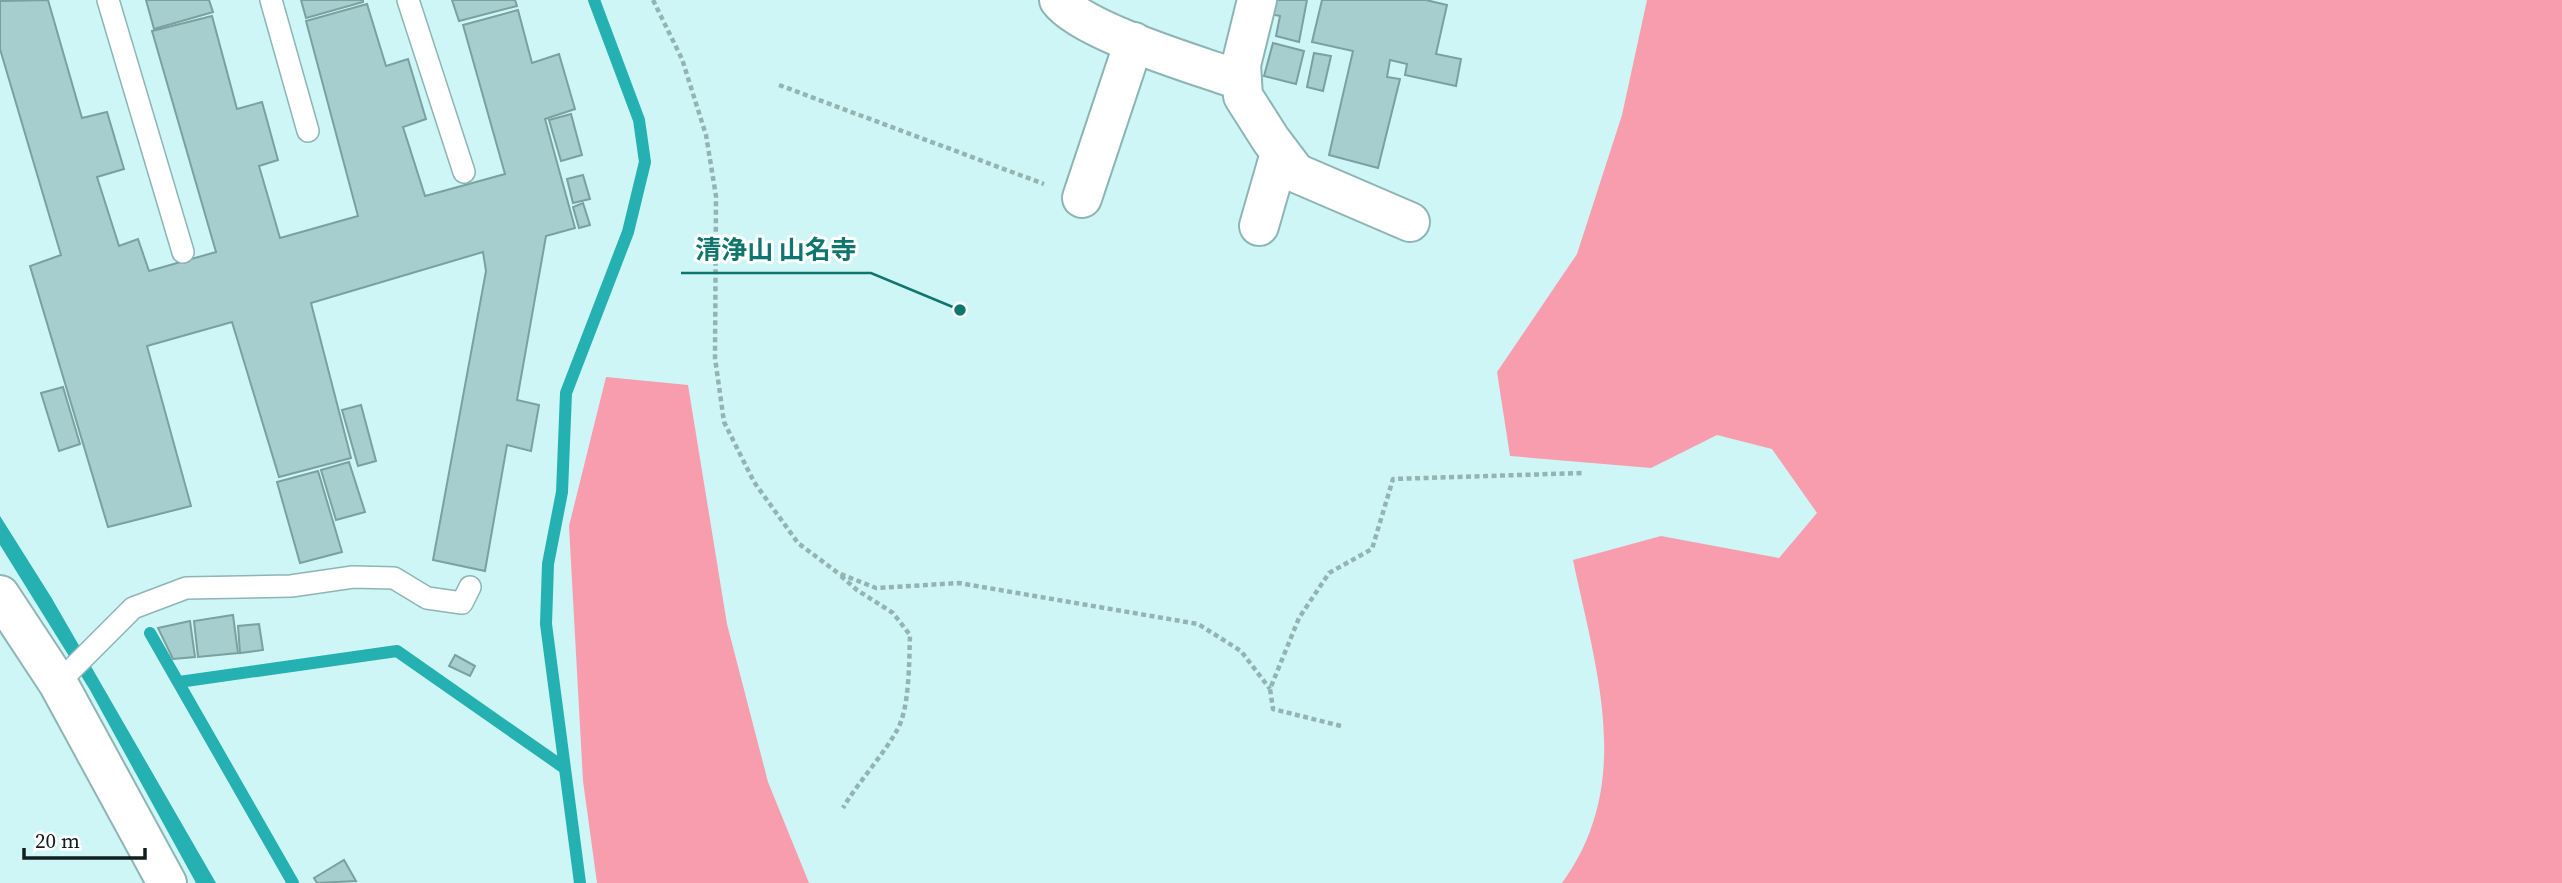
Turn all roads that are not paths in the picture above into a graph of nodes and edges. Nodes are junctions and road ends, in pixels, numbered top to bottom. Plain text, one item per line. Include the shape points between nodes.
1 (108, 0) edge
2 (271, 0) edge
3 (408, 0) edge
4 (1059, 0) edge
5 (1257, 0) edge
6 (1134, 42) junction
7 (1242, 81) junction
8 (308, 131) dead end
9 (1280, 153) junction
10 (464, 173) dead end
11 (1082, 198) road end
12 (1410, 222) dead end
13 (1259, 226) dead end
14 (183, 251) dead end
15 (470, 587) dead end
16 (0, 595) edge
17 (58, 683) junction
18 (167, 883) edge

1 - 14 lane
2 - 8 lane
3 - 10 lane
4 - 6 street via 1066,10
5 - 7 street via 1241,65
6 - 7 street
6 - 11 street
7 - 9 street via 1243,96
9 - 12 street via 1296,173
9 - 13 street
15 - 17 lane via 462,603 427,598 394,578 186,588 133,608
16 - 17 street
17 - 18 street

